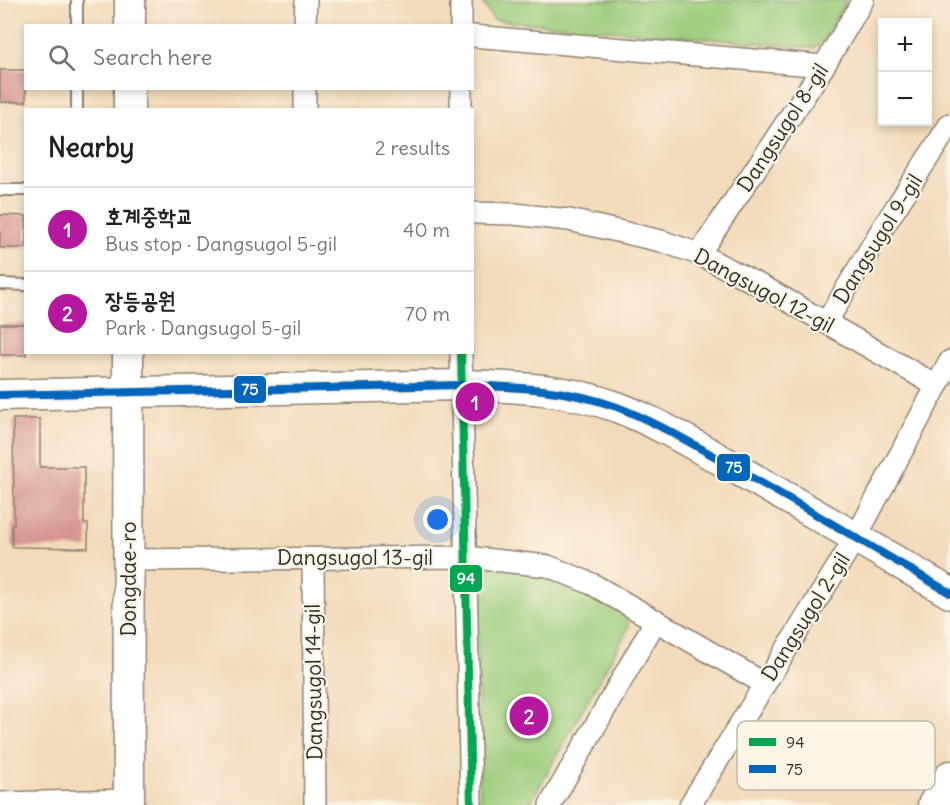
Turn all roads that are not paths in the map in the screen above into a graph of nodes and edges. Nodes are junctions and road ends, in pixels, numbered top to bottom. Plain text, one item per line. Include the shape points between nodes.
1 (77, 0) edge
2 (130, 0) edge
3 (306, 0) edge
4 (462, 0) edge
5 (863, 0) edge
6 (77, 24) edge
7 (130, 24) edge
8 (305, 24) edge
9 (461, 24) edge
10 (474, 36) edge
11 (824, 66) junction
12 (77, 90) edge
13 (129, 90) edge
14 (305, 90) edge
15 (461, 90) edge
16 (77, 108) edge
17 (129, 108) edge
18 (305, 108) edge
19 (461, 108) edge
20 (950, 124) edge
21 (24, 189) edge
22 (0, 190) edge
23 (474, 213) edge
24 (699, 254) junction
25 (0, 284) edge
26 (24, 285) edge
27 (826, 323) junction
28 (128, 354) edge
29 (461, 354) edge
30 (950, 361) edge
31 (461, 385) junction
32 (937, 386) junction
33 (128, 393) junction
34 (0, 395) edge
35 (856, 537) junction
36 (465, 557) junction
37 (313, 559) junction
38 (129, 560) junction
39 (950, 593) edge
40 (656, 620) junction
41 (765, 684) junction
42 (742, 721) edge
43 (737, 729) edge
44 (950, 776) edge
45 (0, 803) edge
46 (129, 803) edge
47 (315, 805) edge
48 (471, 805) edge
49 (550, 805) edge
50 (690, 805) edge
51 (933, 805) edge

1 - 6 lane
2 - 7 street
3 - 8 street
4 - 9 street
5 - 11 street, Dangsugol 8-gil
10 - 11 street
11 - 24 street, Dangsugol 8-gil
12 - 16 lane
13 - 17 street
14 - 18 street
15 - 19 street
20 - 27 street, Dangsugol 9-gil
21 - 22 lane
23 - 24 street, Dangsugol 12-gil via 569,220
24 - 27 street, Dangsugol 12-gil
25 - 26 lane
27 - 32 street, Dangsugol 12-gil
28 - 33 street, Dongdae-ro
29 - 31 street
30 - 32 street, Dangsugol 2-gil
31 - 33 street
31 - 35 street via 537,388 616,407 654,422
31 - 36 street
32 - 35 street, Dangsugol 2-gil
33 - 34 street
33 - 38 street, Dongdae-ro
35 - 39 street
35 - 41 street, Dangsugol 2-gil
36 - 37 street, Dangsugol 13-gil
36 - 40 street, Dangsugol 13-gil via 548,566 592,584
36 - 48 street
37 - 38 street, Dangsugol 13-gil
37 - 47 street, Dangsugol 14-gil
38 - 46 street, Dongdae-ro
40 - 41 street, Dangsugol 13-gil
40 - 49 street
41 - 42 street, Dangsugol 2-gil
43 - 50 street, Dangsugol 2-gil
44 - 51 street
45 - 46 street

